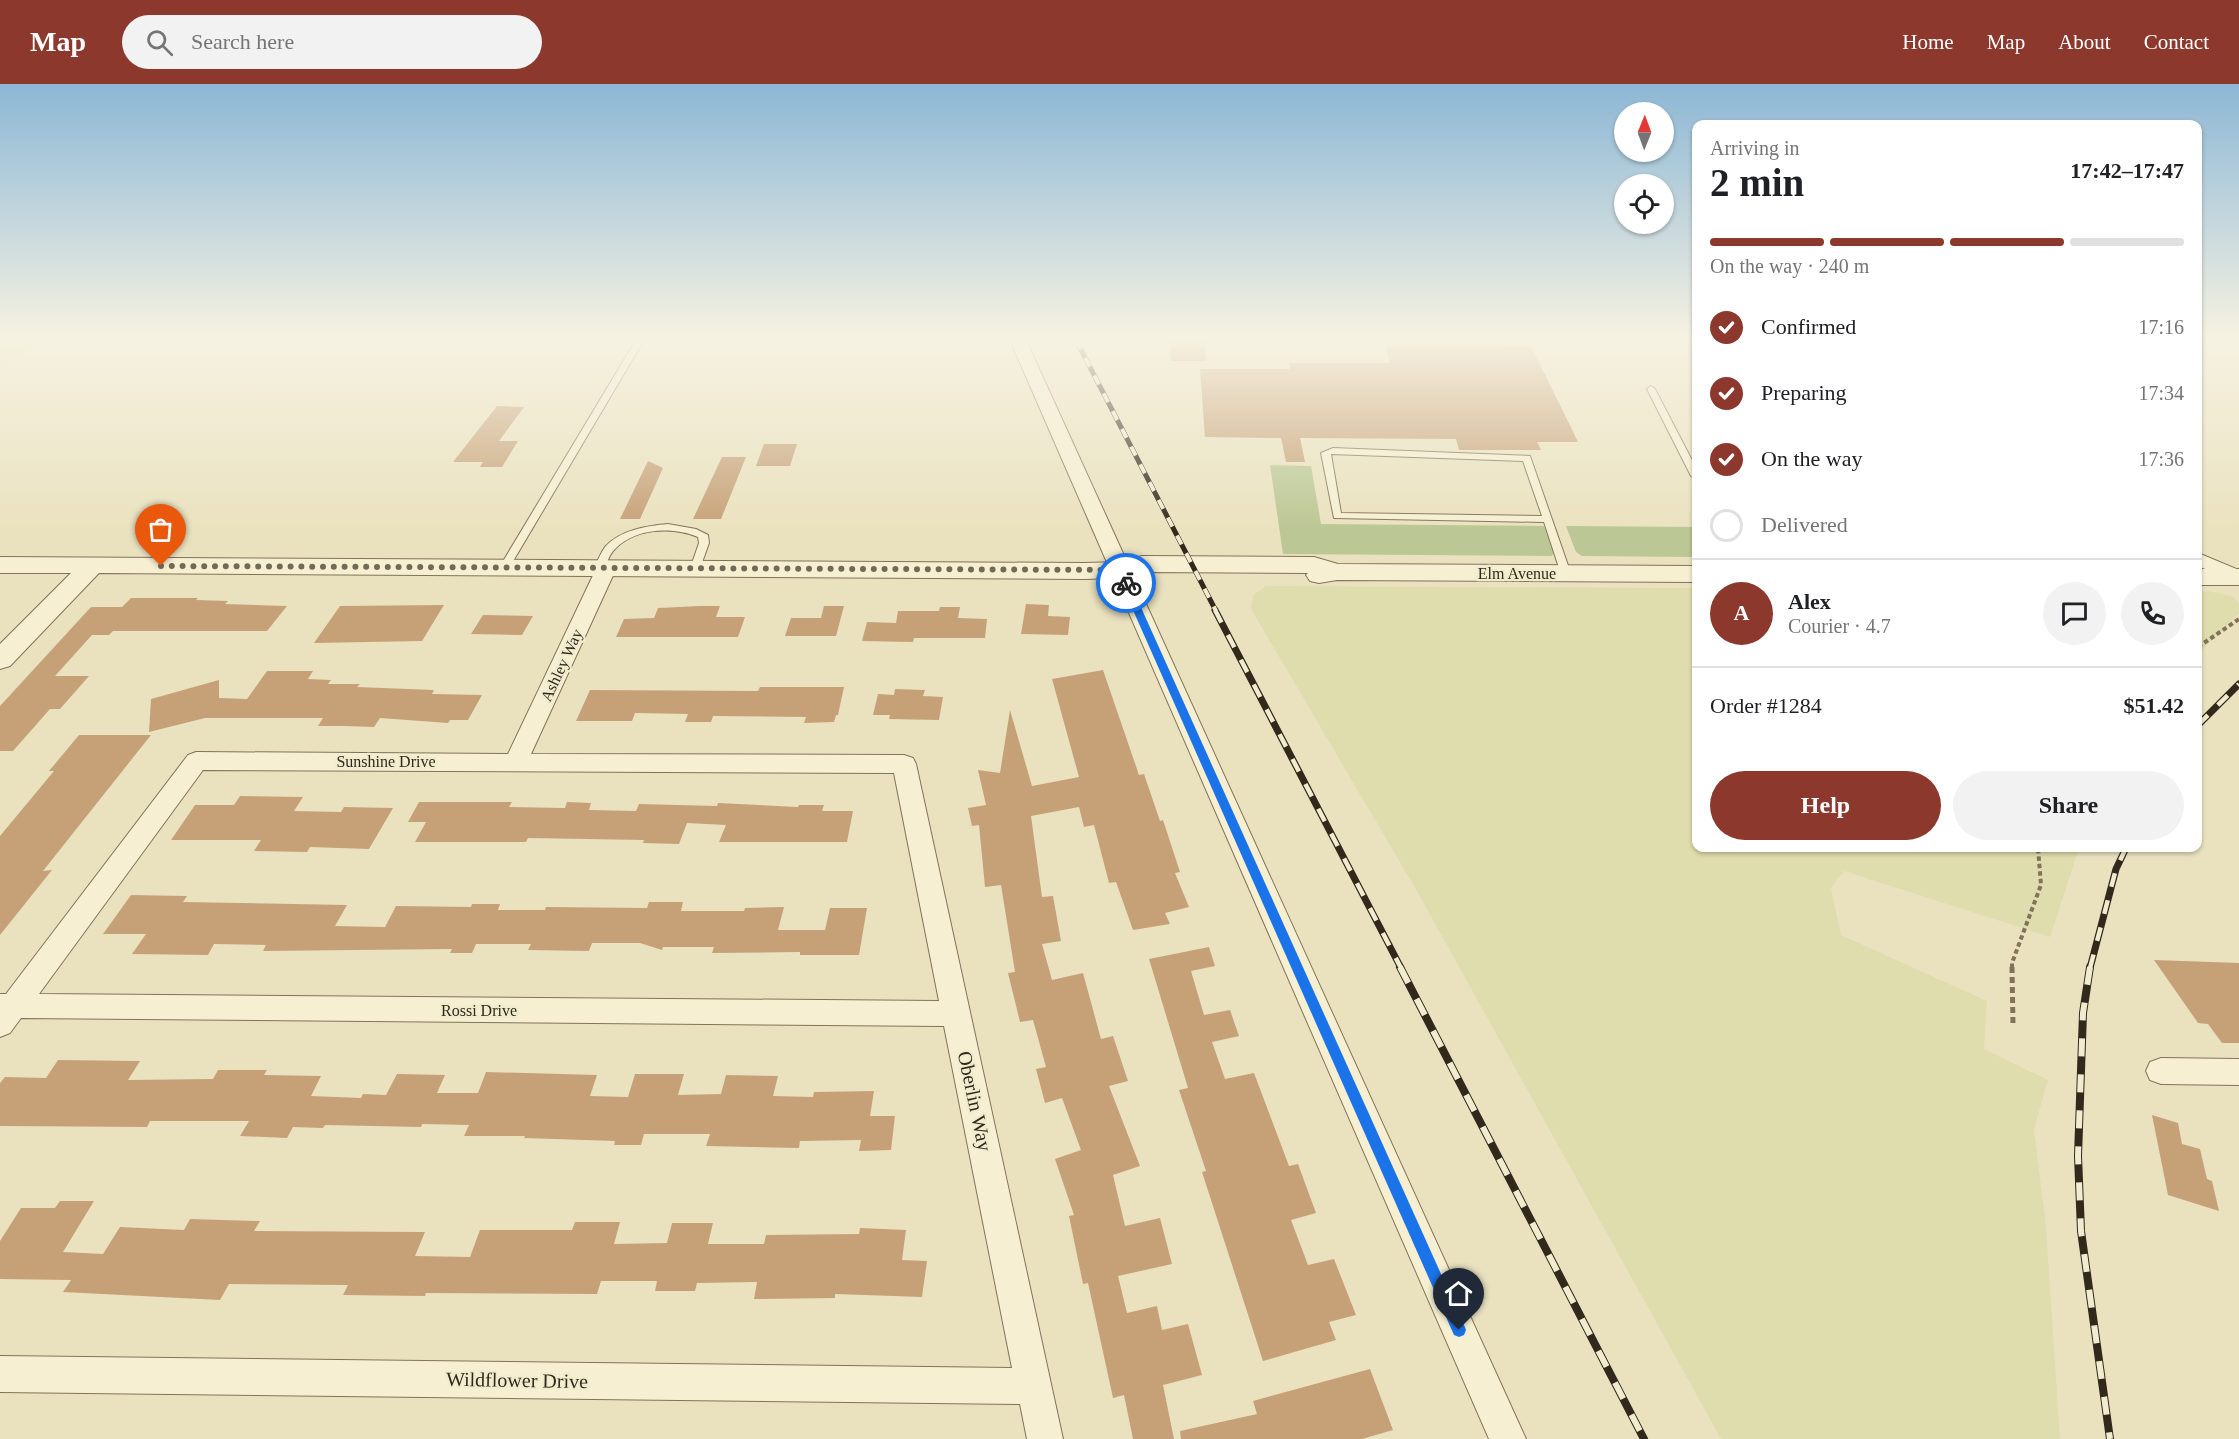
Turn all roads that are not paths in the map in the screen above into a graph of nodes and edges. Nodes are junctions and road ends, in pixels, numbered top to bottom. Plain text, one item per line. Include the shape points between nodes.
1 (602, 403) edge
2 (1046, 403) edge
3 (1658, 403) edge
4 (1692, 468) edge
5 (1548, 519) junction
6 (2202, 562) edge
7 (0, 565) edge
8 (93, 565) junction
9 (504, 568) junction
10 (603, 569) junction
11 (695, 569) junction
12 (1120, 570) junction
13 (1566, 574) junction
14 (1692, 574) edge
15 (2239, 576) edge
16 (2202, 577) edge
17 (0, 660) edge
18 (516, 761) junction
19 (904, 764) joint
20 (4, 1012) edge
21 (957, 1014) junction
22 (2161, 1071) dead end
23 (2239, 1072) edge
24 (0, 1374) edge
25 (1034, 1386) junction
26 (1045, 1439) edge
27 (1508, 1439) edge

1 - 9 lane
2 - 12 street
3 - 4 lane
5 - 5 lane via 1527,458 1326,453 1337,516
5 - 13 lane
6 - 15 street
7 - 8 street, Elm Avenue
8 - 9 street, Elm Avenue
8 - 17 street
9 - 10 street, Elm Avenue
10 - 11 street, Elm Avenue
10 - 11 lane via 609,549 621,539 672,527 691,528 703,535
10 - 18 street, Ashley Way
11 - 12 street, Elm Avenue
12 - 13 street, Elm Avenue via 1146,577 1194,570 1316,575
12 - 27 street
13 - 14 street, Elm Avenue
15 - 16 street
18 - 19 street, Sunshine Drive
18 - 20 street, Sunshine Drive via 196,761
19 - 21 street, Oberlin Way
20 - 21 street, Rossi Drive
21 - 25 street, Oberlin Way
22 - 23 street
24 - 25 street, Wildflower Drive
25 - 26 street, Oberlin Way

